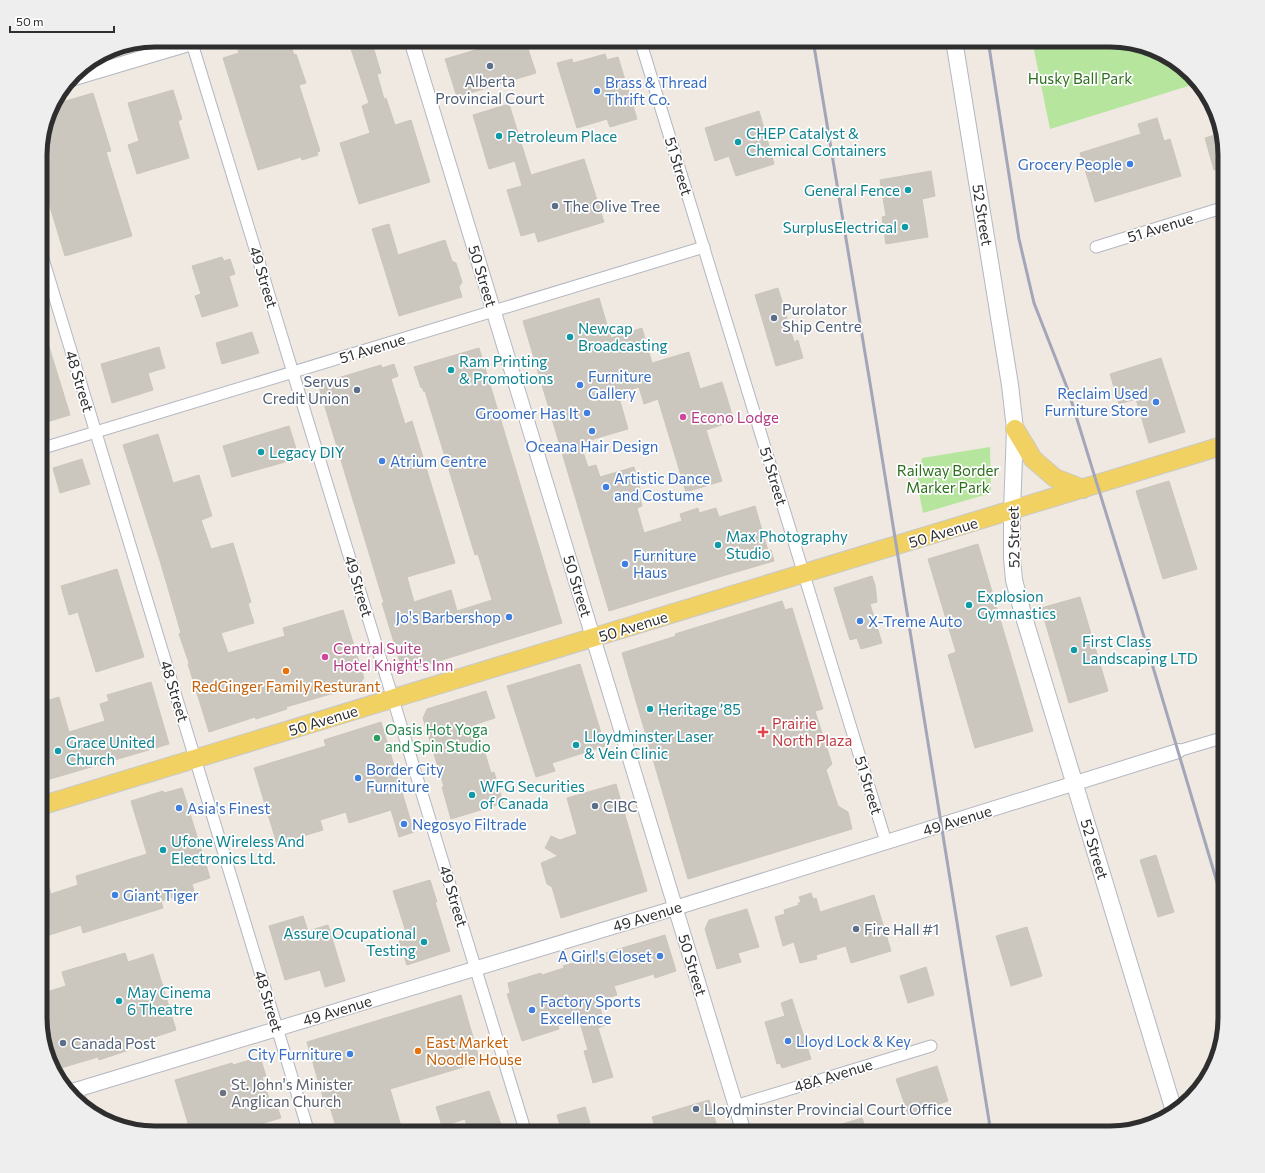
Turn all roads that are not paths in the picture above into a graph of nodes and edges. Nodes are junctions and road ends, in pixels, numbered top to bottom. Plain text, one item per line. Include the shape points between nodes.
1 (175, 47) edge
2 (197, 47) edge
3 (413, 47) edge
4 (642, 47) edge
5 (955, 47) edge
6 (83, 75) edge
7 (1218, 209) edge
8 (704, 247) junction
9 (1096, 247) dead end
10 (47, 272) edge
11 (494, 311) junction
12 (293, 372) junction
13 (1016, 429) junction
14 (96, 432) junction
15 (47, 447) edge
16 (1218, 447) edge
17 (1083, 489) junction
18 (1012, 511) junction
19 (804, 574) junction
20 (593, 638) junction
21 (393, 699) junction
22 (1218, 739) edge
23 (1178, 751) joint
24 (195, 759) junction
25 (1075, 784) junction
26 (47, 804) edge
27 (886, 842) junction
28 (675, 908) junction
29 (476, 968) junction
30 (278, 1028) junction
31 (931, 1046) dead end
32 (75, 1090) edge
33 (735, 1106) junction
34 (1173, 1106) edge
35 (307, 1126) edge
36 (524, 1126) edge
37 (742, 1126) edge

1 - 6 street
2 - 12 street, 49 Street
3 - 11 street, 50 Street
4 - 8 street, 51 Street
5 - 13 main road, 52 Street
7 - 9 street, 51 Avenue
8 - 11 street, 51 Avenue
8 - 19 street, 51 Street
10 - 14 street, 48 Street
11 - 12 street, 51 Avenue
11 - 20 street, 50 Street
12 - 14 street, 51 Avenue
12 - 21 street, 49 Street
13 - 17 main road via 1033,459 1055,478
13 - 18 main road, 52 Street
14 - 15 street, 51 Avenue
14 - 24 street, 48 Street
16 - 17 main road, 50 Avenue
17 - 18 main road, 50 Avenue
18 - 19 main road, 50 Avenue
18 - 25 main road, 52 Street via 1012,558 1018,596
19 - 20 main road, 50 Avenue
19 - 27 street, 51 Street
20 - 21 main road, 50 Avenue
20 - 28 street, 50 Street
21 - 24 main road, 50 Avenue
21 - 29 street, 49 Street
22 - 23 street, 49 Avenue
23 - 25 street, 49 Avenue
24 - 26 main road, 50 Avenue
24 - 30 street, 48 Street
25 - 27 street, 49 Avenue
25 - 34 main road, 52 Street
27 - 28 street, 49 Avenue
28 - 29 street, 49 Avenue
28 - 33 street, 50 Street
29 - 30 street, 49 Avenue
29 - 36 street, 49 Street
30 - 32 street, 49 Avenue
30 - 35 street, 48 Street
31 - 33 street, 48A Avenue
33 - 37 street, 50 Street

